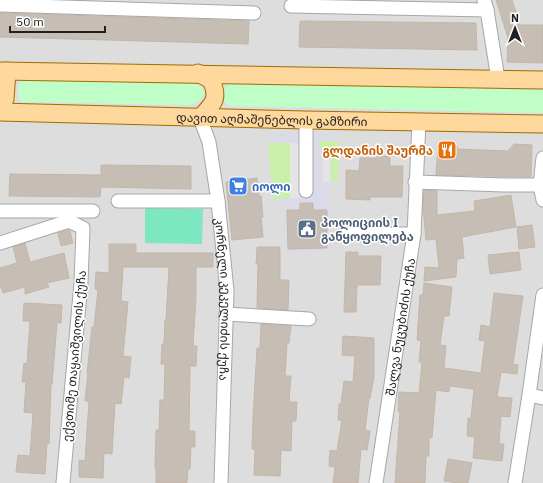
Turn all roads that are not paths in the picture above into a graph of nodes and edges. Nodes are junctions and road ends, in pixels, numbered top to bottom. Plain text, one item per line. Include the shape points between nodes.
1 (83, 4) edge
2 (0, 5) edge
3 (485, 5) edge
4 (291, 6) dead end
5 (254, 13) dead end
6 (3, 71) edge
7 (198, 73) junction
8 (498, 79) junction
9 (543, 80) edge
10 (0, 108) edge
11 (0, 112) edge
12 (200, 118) junction
13 (306, 120) junction
14 (419, 121) junction
15 (543, 124) edge
16 (543, 158) edge
17 (541, 180) edge
18 (415, 182) junction
19 (306, 191) dead end
20 (543, 200) edge
21 (118, 201) dead end
22 (218, 201) junction
23 (0, 211) edge
24 (93, 211) dead end
25 (69, 216) junction
26 (344, 234) dead end
27 (414, 234) junction
28 (0, 244) edge
29 (543, 295) edge
30 (226, 314) junction
31 (310, 319) dead end
32 (529, 395) junction
33 (543, 398) edge
34 (63, 483) edge
35 (221, 483) edge
36 (376, 483) edge
37 (514, 483) edge

1 - 2 street
1 - 5 street
3 - 4 street
3 - 8 street
6 - 7 main road
6 - 10 main road via 5,99
7 - 8 main road
7 - 12 main road via 211,80 215,94 214,103
8 - 9 main road
11 - 12 main road, დავით აღმაშენებლის გამზირი
12 - 13 main road, დავით აღმაშენებლის გამზირი
12 - 22 street, კორნელი კეკელიძის ქუჩა via 209,142
13 - 14 main road, დავით აღმაშენებლის გამზირი
13 - 19 street
14 - 15 main road, დავით აღმაშენებლის გამზირი
14 - 18 street, შალვა ნუცუბიძის ქუჩა
16 - 17 street
17 - 18 street via 504,185
17 - 20 street
18 - 27 street, შალვა ნუცუბიძის ქუჩა
21 - 22 street
22 - 30 street, კორნელი კეკელიძის ქუჩა via 227,291
23 - 25 street
24 - 25 street
25 - 28 street
25 - 34 street, ექვთიმე თაყაიშვილის ქუჩა via 83,228 81,283
26 - 27 street
27 - 36 street, შალვა ნუცუბიძის ქუჩა
29 - 32 street
30 - 31 street
30 - 35 street, კორნელი კეკელიძის ქუჩა
32 - 33 street
32 - 37 street

